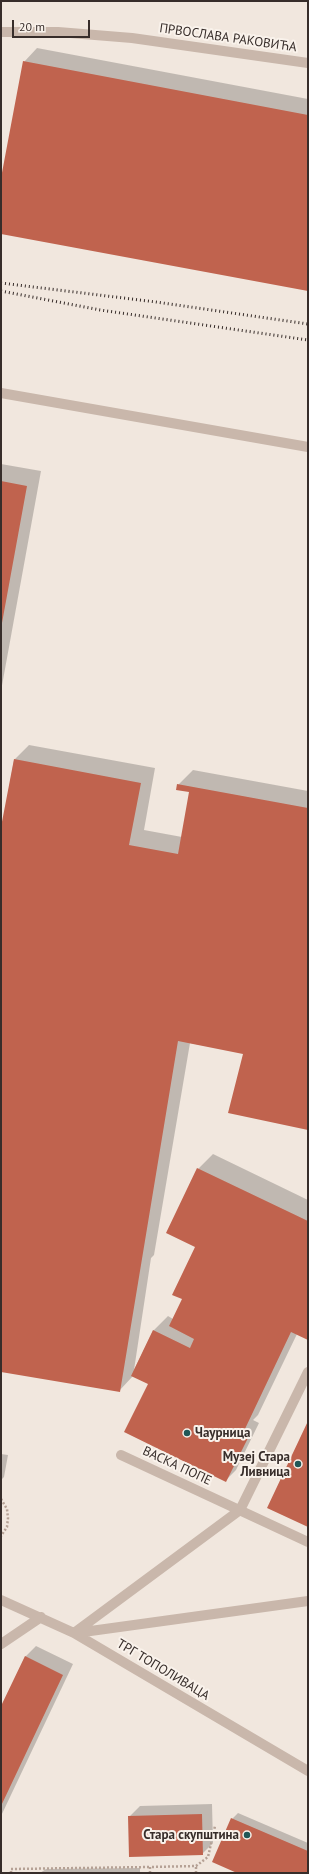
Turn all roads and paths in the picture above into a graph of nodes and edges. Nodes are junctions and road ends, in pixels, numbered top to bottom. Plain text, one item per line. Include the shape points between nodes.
1 (1, 32) edge
2 (308, 62) edge
3 (1, 393) edge
4 (308, 447) edge
5 (308, 1372) edge
6 (121, 1455) dead end
7 (1, 1499) edge
8 (240, 1510) junction
9 (1, 1536) edge
10 (308, 1542) edge
11 (1, 1600) edge
12 (308, 1601) edge
13 (41, 1617) junction
14 (74, 1633) junction
15 (1, 1644) edge
16 (308, 1771) edge
17 (215, 1826) dead end
18 (196, 1866) junction
19 (150, 1867) junction
20 (11, 1873) edge
21 (150, 1873) edge
22 (196, 1873) edge

1 - 2 lane, ПРВОСЛАВА РАКОВИЋА via 58,32 132,38
3 - 4 lane
5 - 8 lane
6 - 8 lane, ВАСКА ПОПЕ
7 - 9 path via 7,1509 8,1518 7,1527
8 - 10 lane, ВАСКА ПОПЕ
8 - 14 lane
11 - 13 lane, ТРГ ТОПОЛИВАЦА
12 - 14 lane
13 - 14 lane, ТРГ ТОПОЛИВАЦА
13 - 15 lane
14 - 16 lane, ТРГ ТОПОЛИВАЦА
17 - 18 path via 208,1857
18 - 19 path
18 - 22 path
19 - 20 path via 11,1869
19 - 21 path

